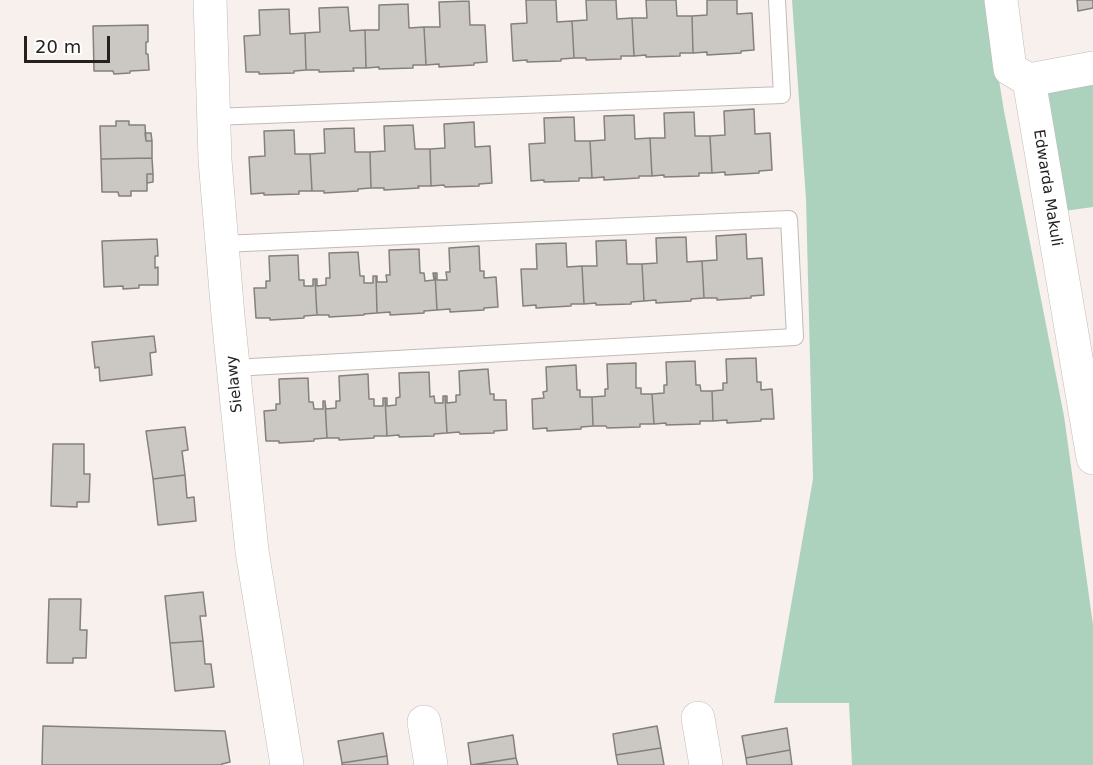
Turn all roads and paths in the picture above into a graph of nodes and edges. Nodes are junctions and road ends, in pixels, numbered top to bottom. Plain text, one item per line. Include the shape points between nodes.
1 (210, 0) edge
2 (777, 0) edge
3 (1001, 0) edge
4 (1093, 68) edge
5 (1029, 80) junction
6 (213, 117) junction
7 (222, 244) junction
8 (1084, 359) edge
9 (233, 368) junction
10 (1093, 458) edge
11 (698, 718) dead end
12 (424, 722) dead end
13 (287, 765) edge
14 (431, 765) edge
15 (706, 765) edge

1 - 6 street, Sielawy
2 - 6 lane via 782,95
3 - 5 street via 1010,69
4 - 5 street
5 - 8 street, Edwarda Makuli
6 - 7 street, Sielawy
7 - 9 street, Sielawy
7 - 9 lane via 789,219 795,337
8 - 10 street, Edwarda Makuli
9 - 13 street, Sielawy via 252,551
11 - 15 street
12 - 14 street

